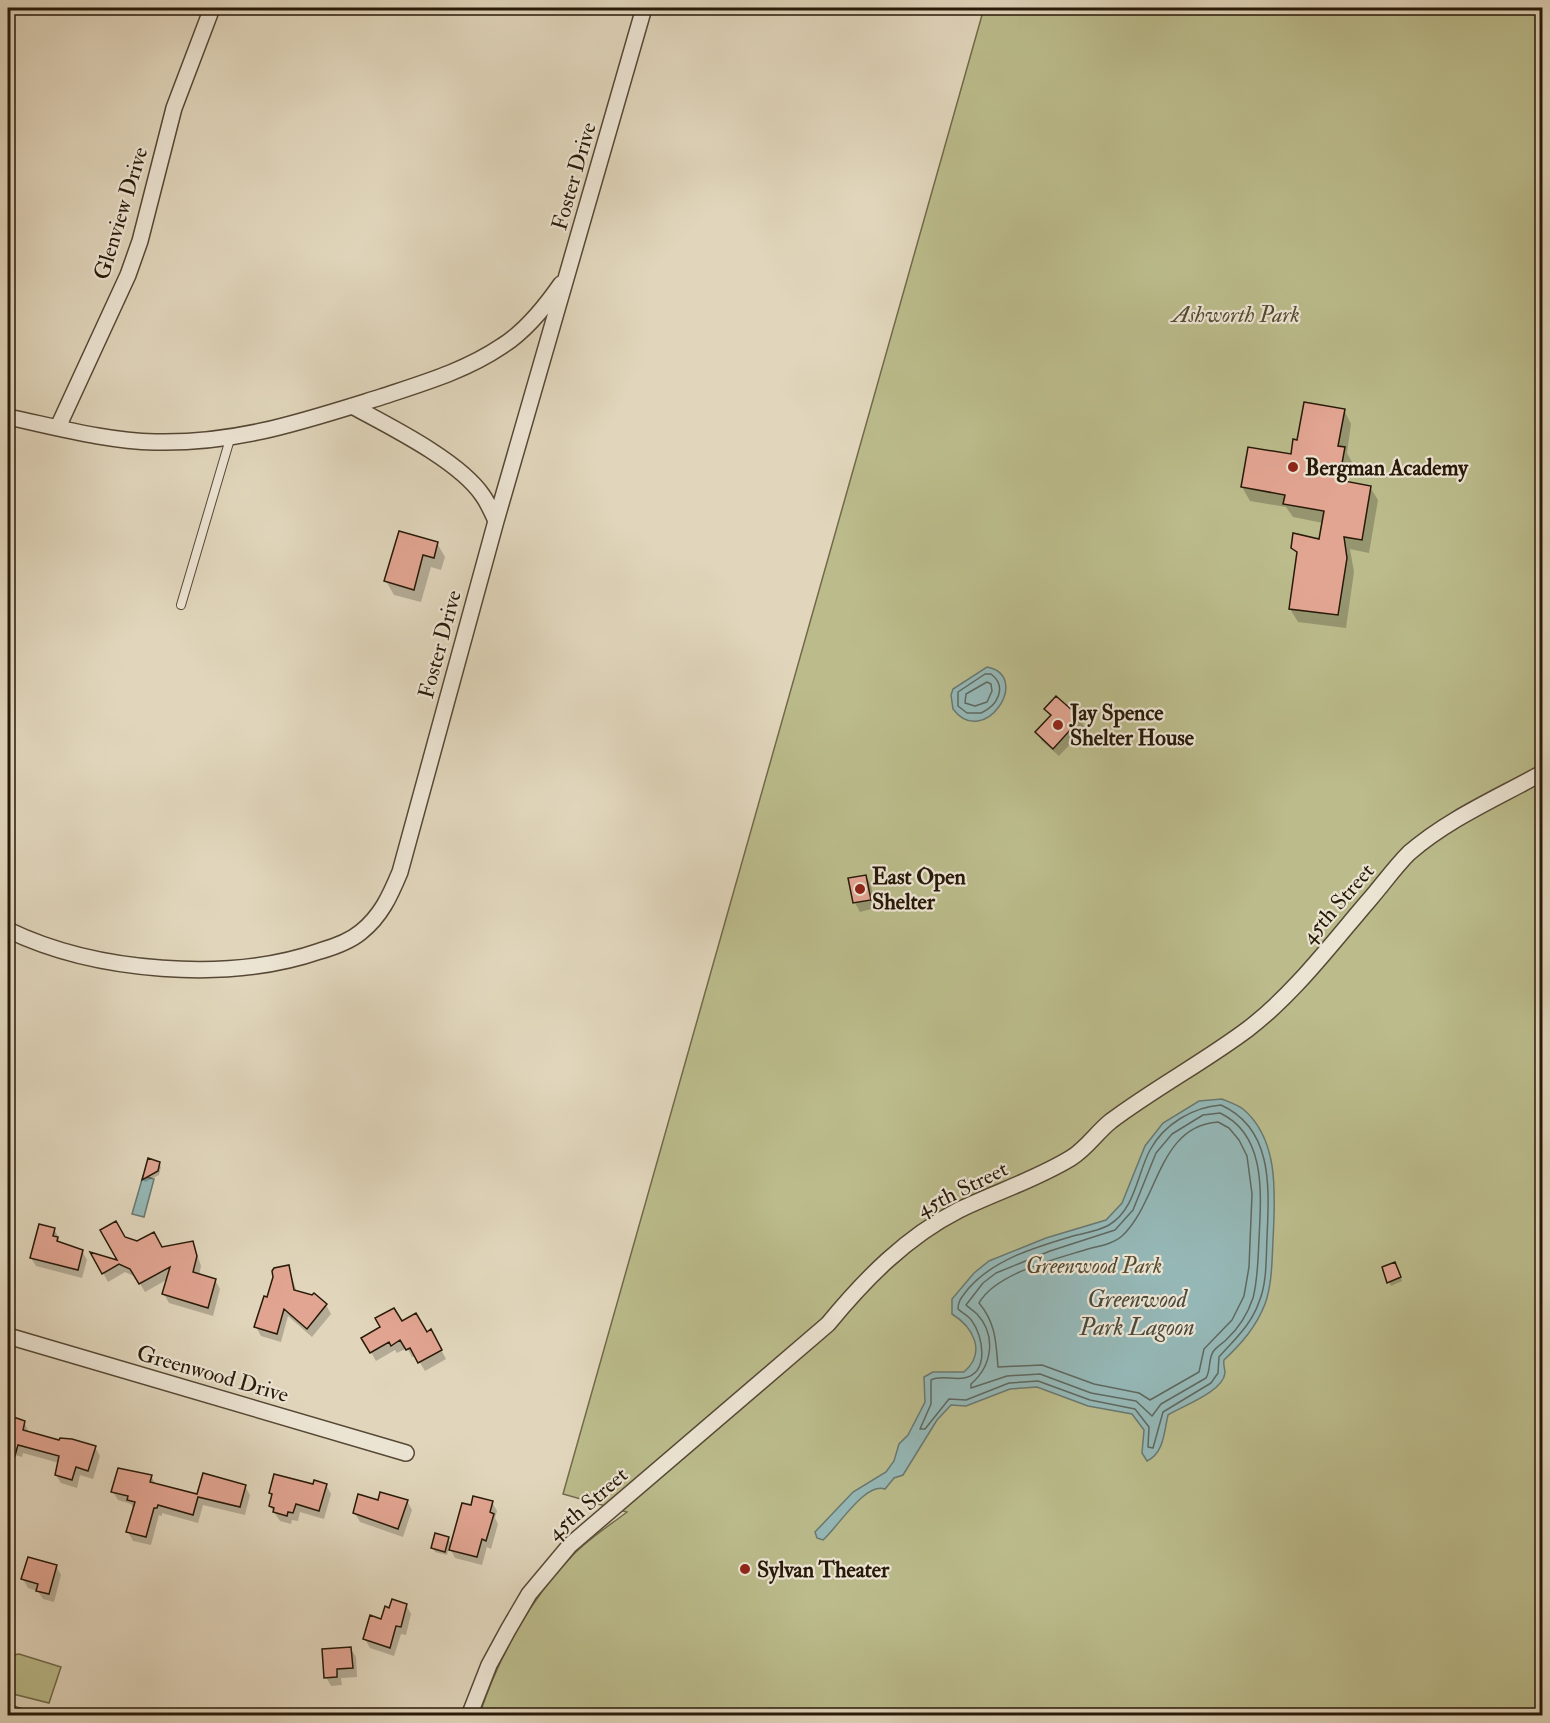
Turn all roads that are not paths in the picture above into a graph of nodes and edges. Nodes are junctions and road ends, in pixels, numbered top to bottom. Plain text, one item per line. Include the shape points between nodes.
1 (212, 8) edge
2 (644, 8) edge
3 (568, 275) junction
4 (352, 406) junction
5 (8, 417) edge
6 (58, 427) junction
7 (230, 439) junction
8 (496, 521) junction
9 (181, 605) dead end
10 (1542, 773) edge
11 (8, 930) edge
12 (8, 1336) edge
13 (406, 1453) dead end
14 (12, 1710) dead end
15 (31, 1716) edge
16 (469, 1716) edge

1 - 6 street, Glenview Drive via 174,108 128,275
2 - 3 street, Foster Drive
3 - 4 street via 541,311 504,345 460,371
3 - 8 street, Foster Drive
4 - 7 street
4 - 8 street via 418,443 456,470 482,494
5 - 6 street
6 - 7 street via 153,442
7 - 9 lane
8 - 11 street, Foster Drive via 400,872 388,901 360,933 341,944 281,962 200,969 111,961
10 - 16 street, 45th Street via 1437,831 1408,855 1265,1016 1109,1122 1074,1156 1035,1179 956,1212 920,1233 888,1259 858,1287 828,1324 570,1545 529,1594 489,1665
12 - 13 street, Greenwood Drive
14 - 15 lane

